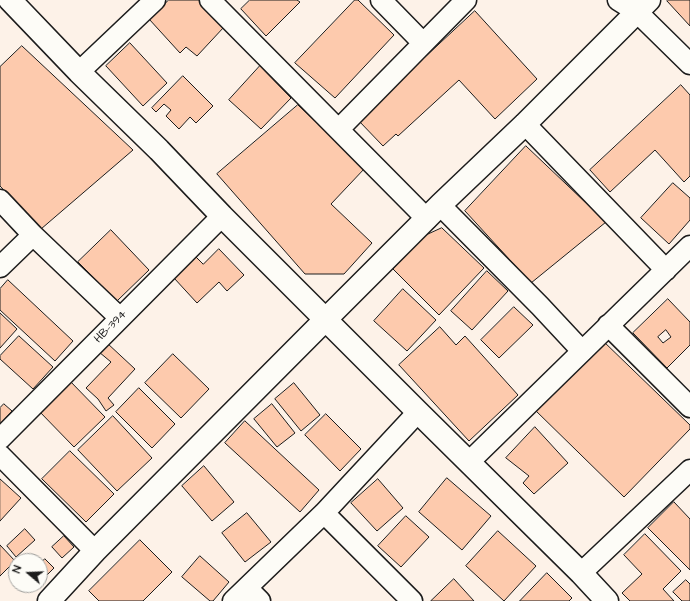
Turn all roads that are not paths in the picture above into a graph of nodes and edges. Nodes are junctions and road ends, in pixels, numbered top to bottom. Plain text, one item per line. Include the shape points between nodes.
1 (10, 0) edge
2 (155, 0) edge
3 (210, 0) edge
4 (381, 0) edge
5 (466, 0) edge
6 (618, 0) edge
7 (643, 6) edge
8 (423, 43) junction
9 (690, 64) edge
10 (79, 72) junction
11 (525, 124) junction
12 (339, 129) junction
13 (0, 200) edge
14 (434, 212) junction
15 (222, 216) junction
16 (33, 235) junction
17 (690, 246) edge
18 (0, 266) edge
19 (666, 270) junction
20 (120, 318) junction
21 (326, 319) junction
22 (608, 325) junction
23 (582, 351) junction
24 (690, 407) edge
25 (418, 412) junction
26 (0, 438) edge
27 (0, 455) edge
28 (469, 462) junction
29 (690, 470) edge
30 (324, 513) junction
31 (95, 551) junction
32 (581, 573) junction
33 (254, 594) edge
34 (57, 599) edge
35 (233, 601) edge
36 (412, 601) edge
37 (607, 601) edge

1 - 10 street
2 - 10 street
3 - 12 street
4 - 8 street
5 - 8 street
6 - 7 street
7 - 9 street
7 - 11 street
8 - 12 street
10 - 15 street
11 - 14 street
11 - 19 street
12 - 14 street
13 - 16 street
14 - 21 street
14 - 23 street via 540,306
15 - 20 street, HB-394
15 - 21 street
16 - 18 street
16 - 20 street
17 - 19 street
19 - 22 street
20 - 26 street, HB-394
21 - 25 street
21 - 31 street
22 - 23 street
22 - 24 street
23 - 28 street
25 - 28 street
25 - 30 street
27 - 31 street
28 - 32 street
29 - 32 street
30 - 33 street
30 - 36 street
31 - 34 street
32 - 37 street
33 - 35 street

